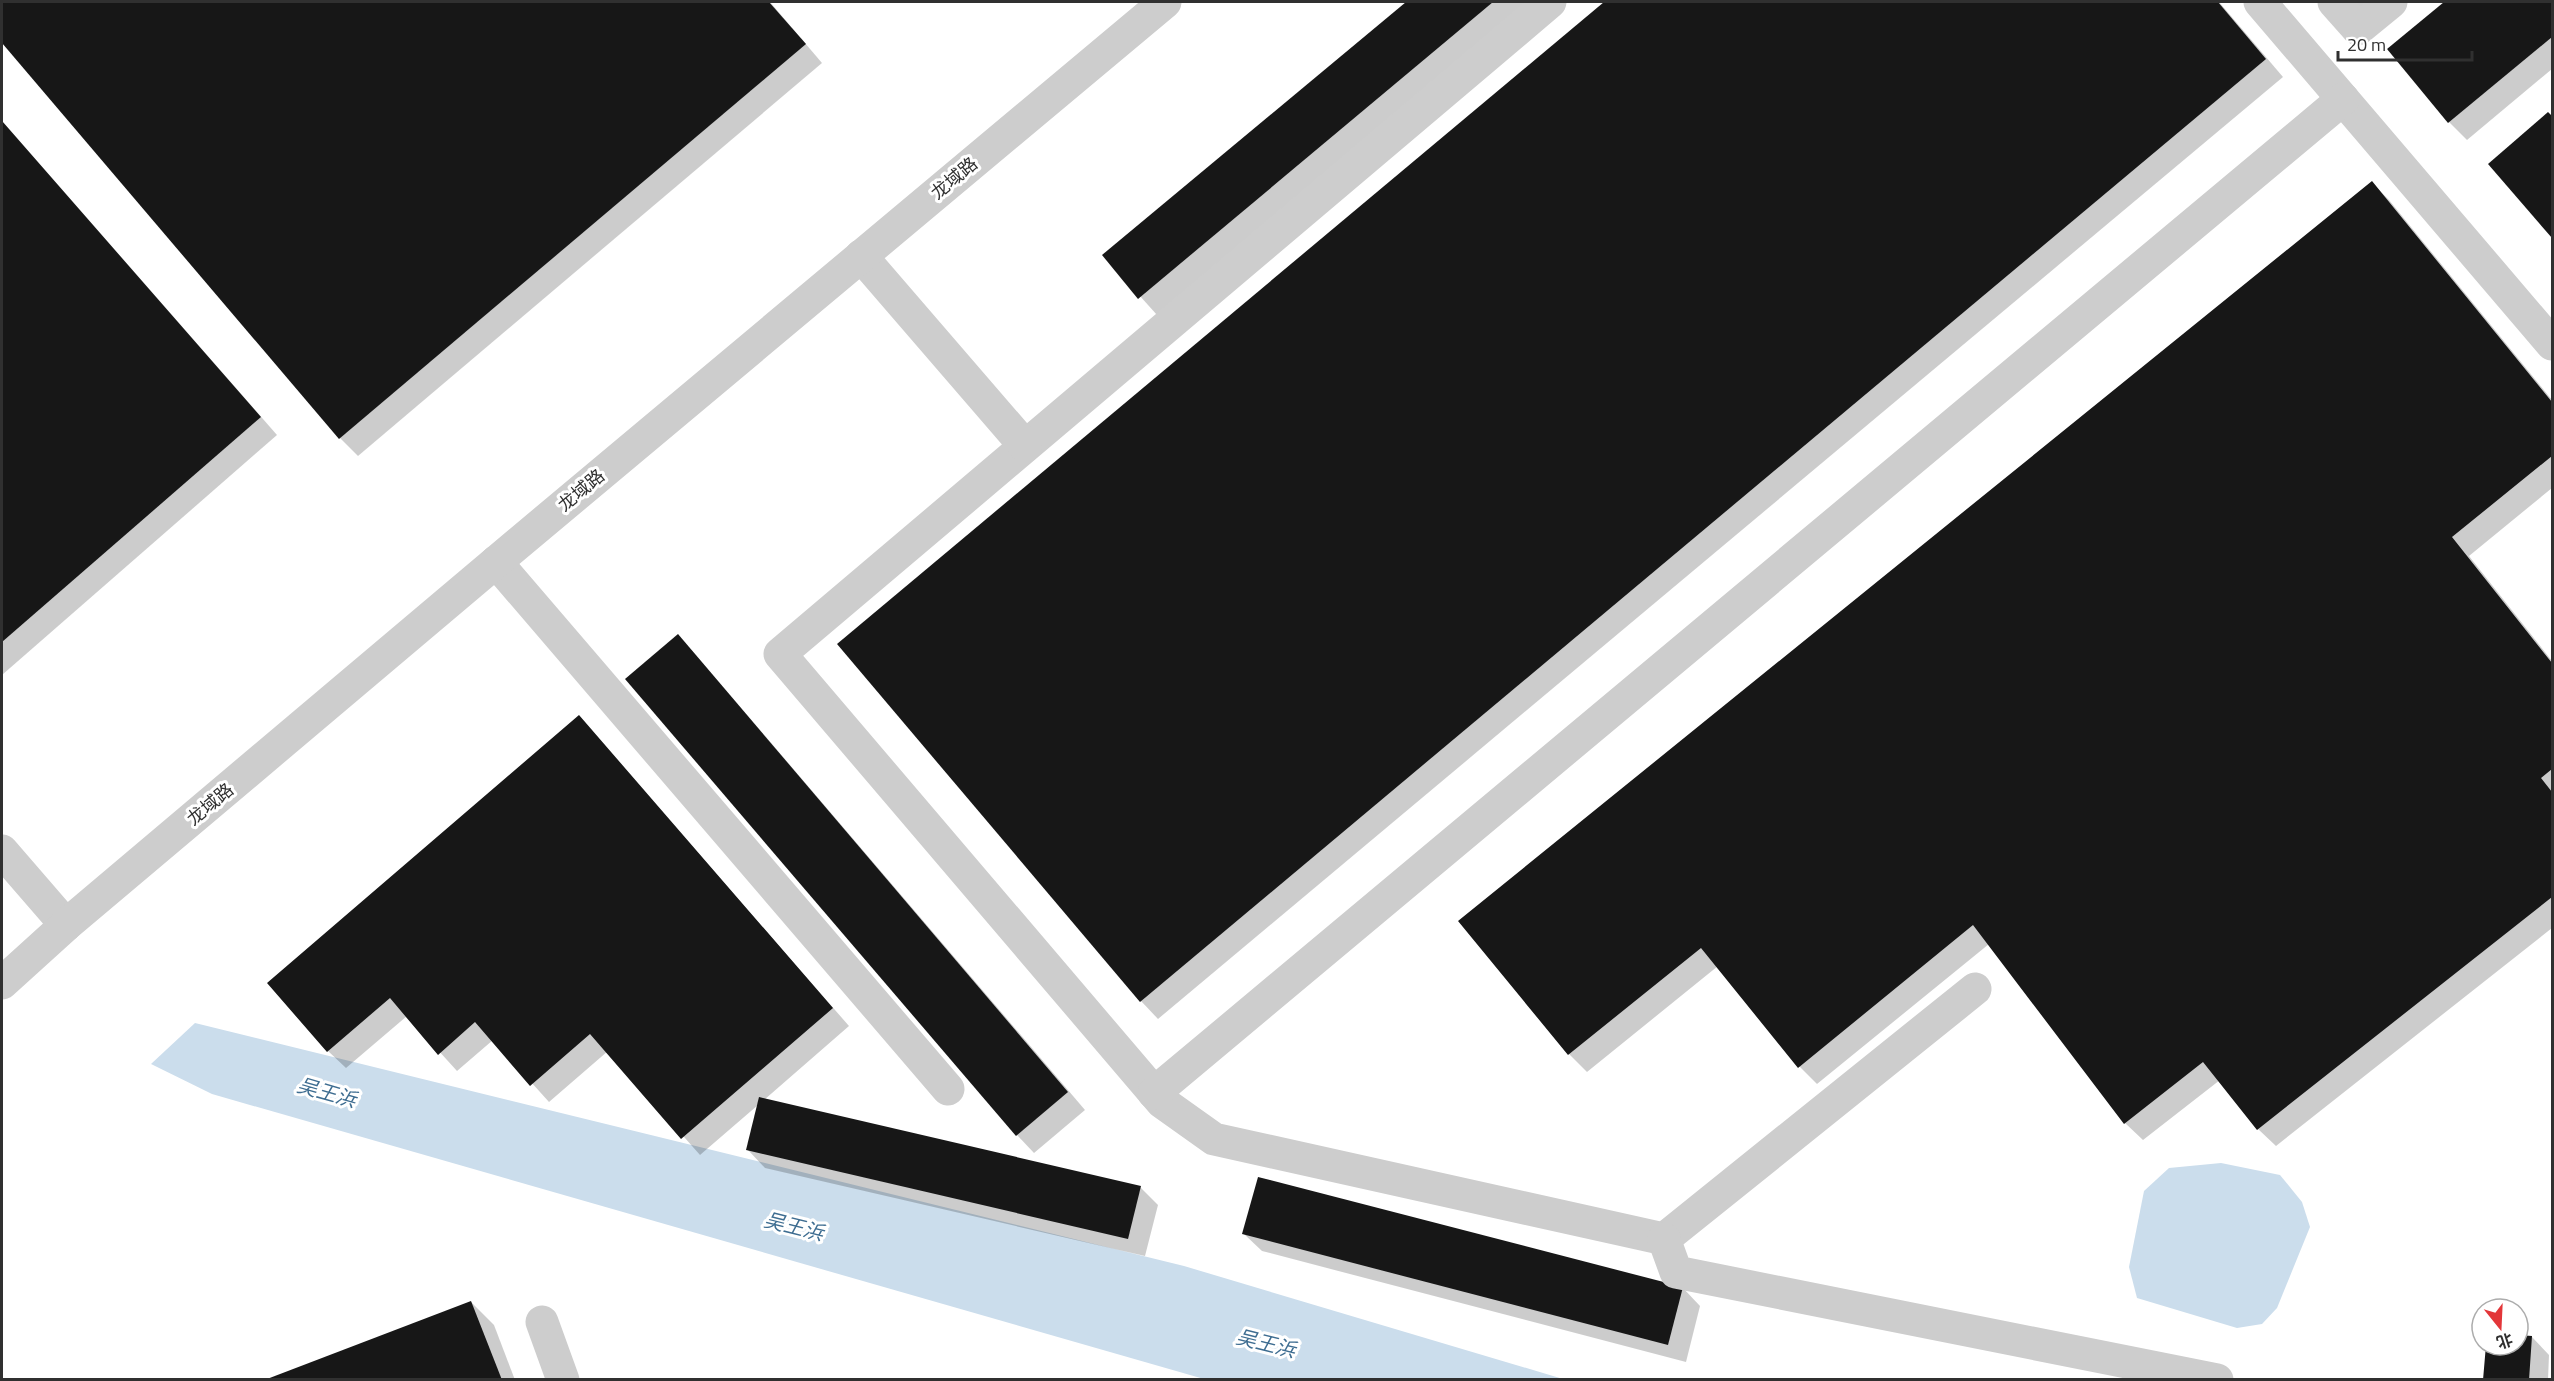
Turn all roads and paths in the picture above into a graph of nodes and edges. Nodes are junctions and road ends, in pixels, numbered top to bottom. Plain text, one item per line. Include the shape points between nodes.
1 (1550, 2) edge
2 (2260, 2) edge
3 (2334, 2) edge
4 (2391, 2) edge
5 (1161, 3) edge
6 (2343, 99) junction
7 (861, 255) junction
8 (2553, 344) edge
9 (1025, 446) junction
10 (496, 562) junction
11 (2, 851) edge
12 (66, 925) junction
13 (2, 983) edge
14 (1975, 989) dead end
15 (948, 1089) dead end
16 (1154, 1093) junction
17 (1664, 1239) junction
18 (542, 1322) dead end
19 (563, 1380) edge
20 (2217, 1380) edge

1 - 9 street
2 - 6 street
3 - 4 street via 2358,30
5 - 7 street, 龙域路
6 - 8 street
6 - 16 street
7 - 9 street
7 - 10 street, 龙域路
9 - 16 street via 780,654
10 - 12 street, 龙域路
10 - 15 street
11 - 12 street
12 - 13 street, 龙域路
14 - 17 street
16 - 17 street via 1214,1139
17 - 20 street via 1676,1272
18 - 19 street

